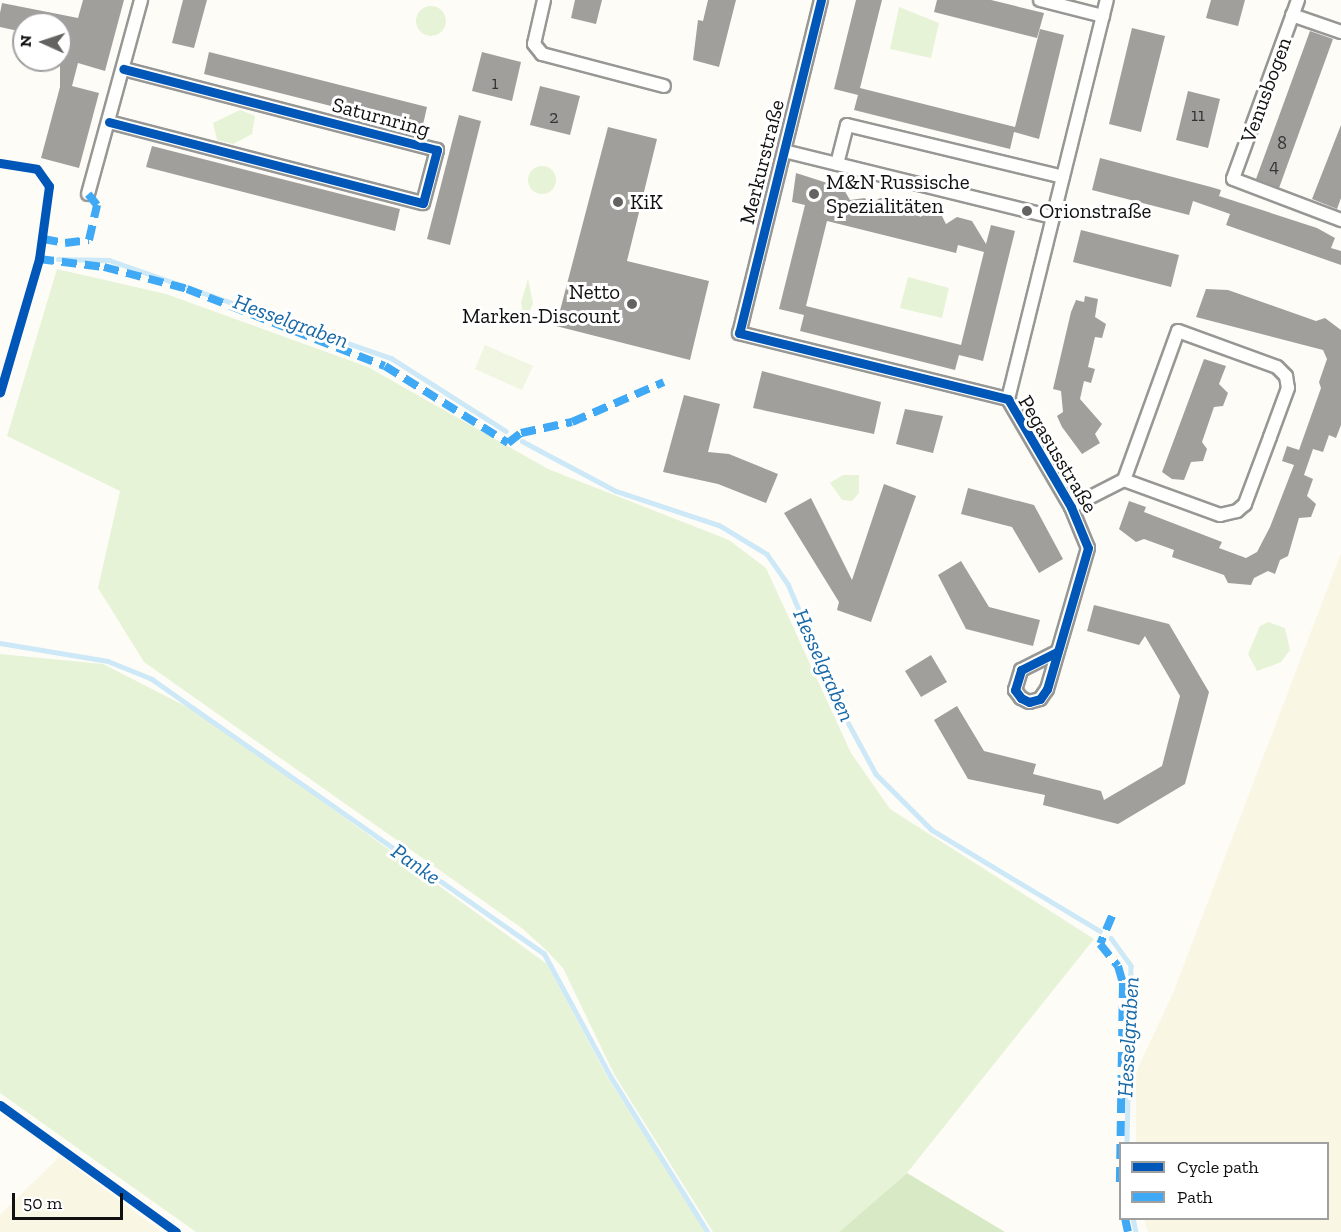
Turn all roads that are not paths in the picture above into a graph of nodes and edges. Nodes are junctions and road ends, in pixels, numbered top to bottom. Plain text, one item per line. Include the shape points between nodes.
1 (141, 0) edge
2 (544, 0) edge
3 (821, 0) edge
4 (1040, 0) edge
5 (1107, 0) edge
6 (1298, 0) edge
7 (1292, 15) junction
8 (1103, 16) junction
9 (1341, 32) edge
10 (123, 69) junction
11 (664, 86) dead end
12 (110, 122) junction
13 (784, 150) junction
14 (837, 164) junction
15 (1063, 177) junction
16 (88, 194) dead end
17 (1053, 217) junction
18 (1341, 220) edge
19 (739, 333) joint
20 (1008, 399) junction
21 (1124, 480) junction
22 (1071, 507) junction
23 (1057, 652) dead end

1 - 10 street
2 - 11 street via 534,44 542,54
3 - 13 street, Merkurstraße
4 - 8 street
5 - 8 street
6 - 7 street, Venusbogen
7 - 9 street
7 - 18 street, Venusbogen via 1233,179
8 - 15 street
10 - 12 street
10 - 12 street, Saturnring via 437,150 423,203
12 - 16 street
13 - 14 street
13 - 19 street, Merkurstraße
14 - 15 street via 847,125
14 - 17 street
15 - 17 street
17 - 20 street
19 - 20 street, Pegasusstraße
20 - 22 street, Pegasusstraße
21 - 21 street via 1220,515 1237,511 1245,504 1274,427 1287,388 1286,376 1277,367 1178,331
21 - 22 street
22 - 23 street, Pegasusstraße via 1088,548

